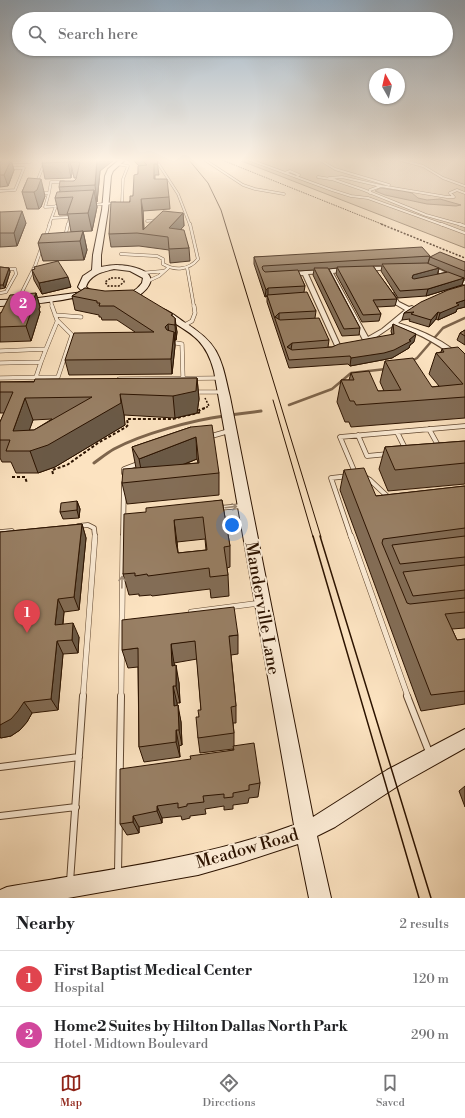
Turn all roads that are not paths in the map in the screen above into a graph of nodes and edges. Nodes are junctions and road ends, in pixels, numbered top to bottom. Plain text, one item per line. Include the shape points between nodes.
1 (47, 202) edge
2 (122, 202) edge
3 (182, 202) edge
4 (379, 202) edge
5 (394, 202) edge
6 (106, 204) junction
7 (85, 205) edge
8 (56, 206) junction
9 (63, 206) edge
10 (180, 213) edge
11 (187, 213) junction
12 (159, 216) edge
13 (52, 218) junction
14 (182, 219) edge
15 (189, 219) junction
16 (146, 221) dead end
17 (465, 226) edge
18 (465, 233) edge
19 (72, 237) edge
20 (45, 238) junction
21 (51, 238) edge
22 (58, 238) edge
23 (65, 238) junction
24 (188, 240) edge
25 (195, 241) junction
26 (48, 249) edge
27 (41, 250) junction
28 (121, 254) dead end
29 (97, 259) junction
30 (426, 266) edge
31 (187, 267) junction
32 (397, 267) edge
33 (0, 268) edge
34 (112, 268) junction
35 (168, 268) junction
36 (374, 269) junction
37 (352, 270) edge
38 (360, 270) edge
39 (164, 271) junction
40 (330, 271) junction
41 (96, 272) junction
42 (142, 273) junction
43 (305, 273) junction
44 (285, 274) edge
45 (378, 274) edge
46 (446, 275) junction
47 (433, 278) edge
48 (146, 282) junction
49 (465, 283) edge
50 (82, 286) junction
51 (386, 286) edge
52 (465, 288) edge
53 (458, 290) edge
54 (0, 294) edge
55 (88, 294) junction
56 (315, 295) junction
57 (307, 296) edge
58 (51, 298) junction
59 (17, 302) junction
60 (0, 304) edge
61 (152, 305) edge
62 (416, 306) edge
63 (409, 310) junction
64 (55, 315) junction
65 (81, 317) dead end
66 (57, 322) junction
67 (393, 323) junction
68 (183, 326) junction
69 (170, 342) edge
70 (346, 346) edge
71 (338, 347) junction
72 (46, 349) junction
73 (0, 351) edge
74 (331, 351) edge
75 (462, 356) edge
76 (41, 362) junction
77 (0, 363) edge
78 (465, 364) edge
79 (36, 377) junction
80 (0, 378) edge
81 (183, 378) junction
82 (220, 378) junction
83 (114, 379) edge
84 (191, 392) edge
85 (224, 392) junction
86 (465, 426) edge
87 (429, 429) junction
88 (231, 430) junction
89 (397, 432) junction
90 (358, 435) junction
91 (206, 438) edge
92 (447, 448) edge
93 (434, 449) edge
94 (440, 449) junction
95 (414, 451) edge
96 (407, 452) junction
97 (399, 453) edge
98 (391, 454) edge
99 (146, 460) edge
100 (356, 475) junction
101 (392, 499) edge
102 (244, 505) junction
103 (210, 509) edge
104 (131, 518) edge
105 (123, 519) junction
106 (73, 526) edge
107 (22, 530) edge
108 (0, 532) edge
109 (262, 603) junction
110 (184, 613) edge
111 (129, 620) edge
112 (121, 621) junction
113 (465, 738) edge
114 (431, 756) junction
115 (79, 757) junction
116 (0, 767) edge
117 (76, 806) junction
118 (0, 816) edge
119 (306, 831) junction
120 (118, 879) junction
121 (69, 887) junction
122 (7, 898) edge
123 (320, 898) edge

1 - 8 lane via 46,206
2 - 6 lane
3 - 11 lane
4 - 18 lane
5 - 17 lane via 426,215
6 - 7 lane
6 - 29 street
8 - 9 lane
8 - 13 lane
10 - 11 lane
11 - 15 lane
12 - 16 lane via 160,220
13 - 20 lane
13 - 23 lane via 70,217
14 - 15 lane
15 - 25 lane
19 - 23 lane
20 - 21 lane
20 - 27 lane
22 - 23 lane
24 - 25 lane
25 - 31 lane via 198,259 196,263
26 - 27 lane
27 - 59 lane
28 - 35 lane via 160,257
29 - 34 street
29 - 41 street
30 - 46 street
31 - 35 lane
31 - 68 lane via 195,313 192,321
32 - 36 street
33 - 54 lane via 16,269 16,274 6,292
34 - 41 street
34 - 42 street via 132,269
35 - 39 lane
36 - 38 street
36 - 45 street
37 - 40 street
39 - 42 lane
39 - 48 lane
40 - 43 street
40 - 67 street via 364,342 378,336
41 - 50 street via 85,278
42 - 48 street
43 - 44 street
43 - 56 street
46 - 47 street
46 - 49 street
48 - 55 street via 141,296 106,298
50 - 55 street
50 - 58 street
51 - 63 street via 397,303
52 - 53 street
55 - 58 street
56 - 57 street
56 - 71 street via 323,321
58 - 59 street
58 - 64 lane
59 - 60 street
61 - 68 street, Manderville Lane
62 - 63 street
63 - 67 street
64 - 65 lane
64 - 66 lane
66 - 72 lane
66 - 79 lane via 72,335 58,376
67 - 75 street via 424,334
68 - 82 street, Manderville Lane via 209,346 215,356
69 - 81 lane via 182,344
70 - 71 street
71 - 74 street
72 - 73 lane
72 - 76 lane
75 - 78 street
76 - 77 lane
76 - 79 lane
79 - 80 lane
81 - 82 lane
81 - 83 lane
82 - 85 street, Manderville Lane
84 - 85 lane
85 - 88 street, Manderville Lane
86 - 87 lane
87 - 89 lane
87 - 94 lane
88 - 91 lane
88 - 102 street, Manderville Lane
89 - 90 lane
89 - 96 lane
90 - 98 lane via 367,456
90 - 100 lane via 340,437
92 - 94 lane
93 - 94 lane
95 - 96 lane
96 - 97 lane
99 - 105 lane via 124,468
100 - 101 lane via 368,477 380,493
100 - 114 lane via 331,478 412,710
103 -> 102 lane
102 - 109 street, Manderville Lane
104 - 105 lane
112 -> 105 lane
106 - 115 lane via 88,525 94,528 95,536
107 - 108 lane
109 - 110 lane
109 - 119 street, Manderville Lane
111 - 112 lane
112 - 120 lane
113 - 114 street, Meadow Road
114 - 119 street, Meadow Road
115 - 116 lane
115 - 117 lane
117 - 118 lane
117 - 121 lane
119 - 120 street, Meadow Road via 279,842 198,864
119 - 123 street, Manderville Lane
120 - 121 street, Meadow Road
121 - 122 street, Meadow Road

